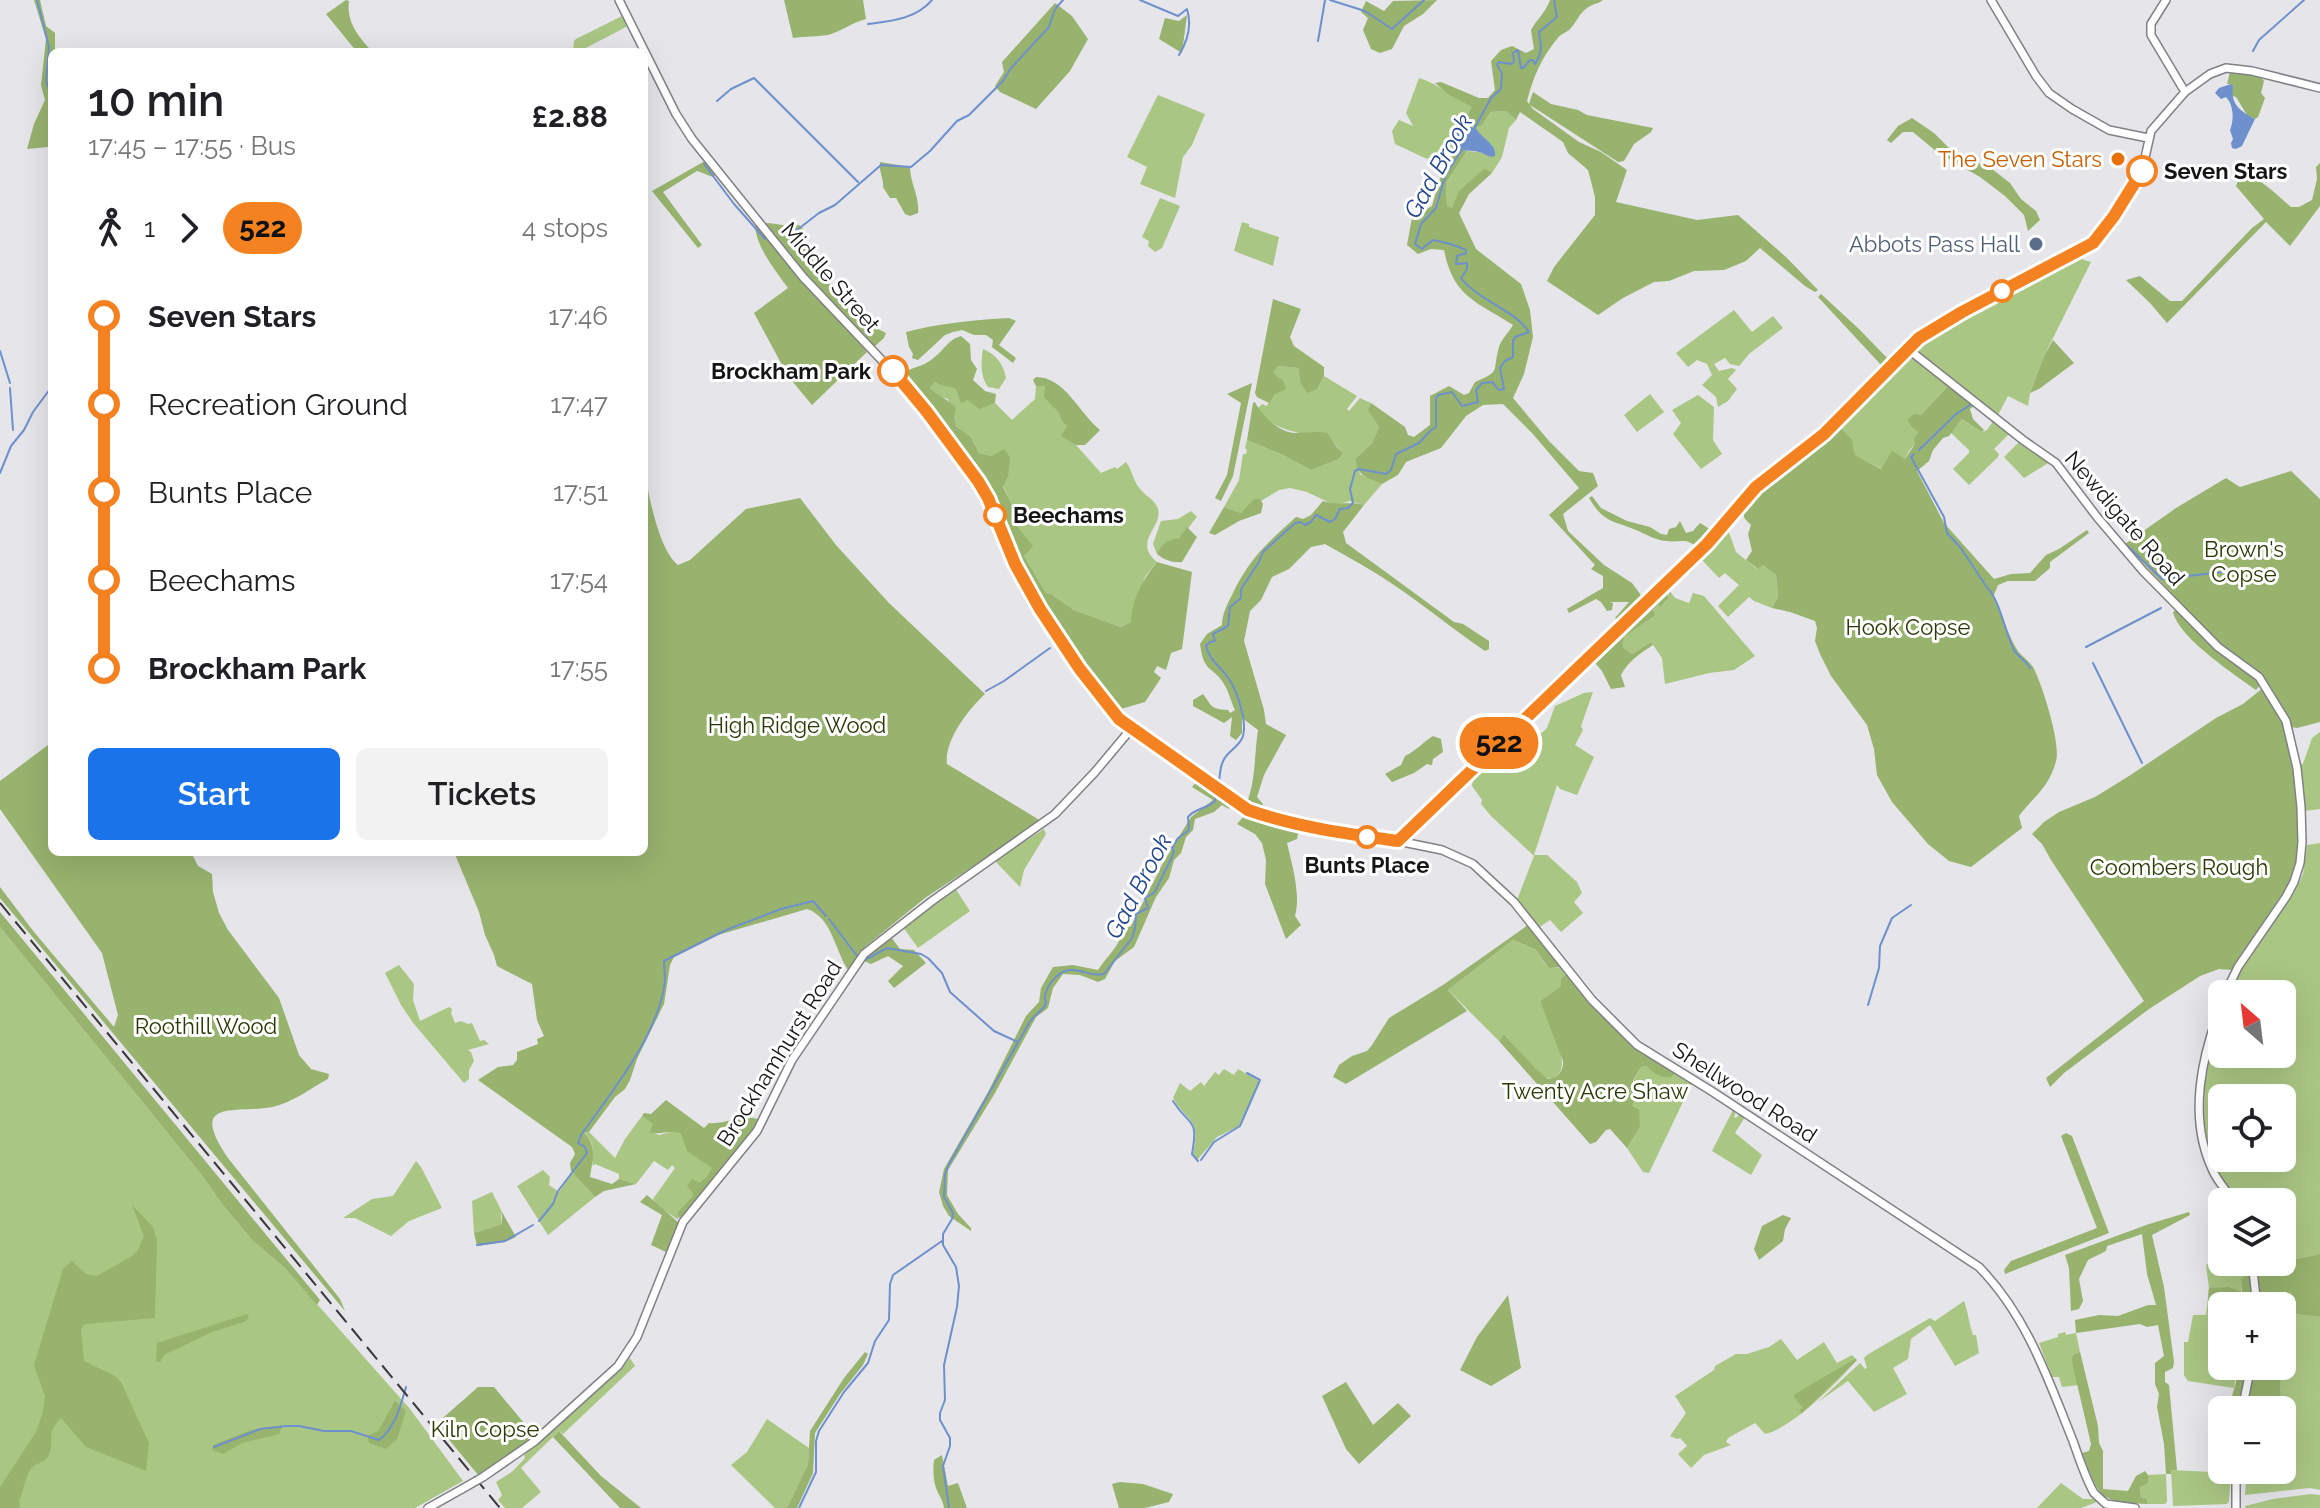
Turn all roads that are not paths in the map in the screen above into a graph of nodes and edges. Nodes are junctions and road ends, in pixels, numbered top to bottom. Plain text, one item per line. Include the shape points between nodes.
1 (619, 0) edge
2 (1991, 0) edge
3 (2166, 0) edge
4 (644, 48) edge
5 (648, 57) edge
6 (2320, 88) edge
7 (2185, 92) junction
8 (2148, 138) junction
9 (1908, 349) junction
10 (1131, 729) junction
11 (1248, 810) joint
12 (1398, 841) junction
13 (2231, 980) edge
14 (2208, 1048) edge
15 (2223, 1188) edge
16 (2236, 1484) edge
17 (2235, 1507) edge
18 (428, 1508) edge
19 (2135, 1508) edge

1 - 4 street, Middle Street
2 - 8 street via 2049,93 2109,130
3 - 7 street via 2151,24 2151,35
5 - 10 street, Middle Street via 685,129 803,277 952,444 988,498 1015,564 1054,631 1103,700
6 - 7 street via 2226,68
7 - 8 street
8 - 9 street via 2137,182 2093,243 1950,319
9 - 12 street via 1824,434 1756,487 1707,544
9 - 13 street, Newdigate Road via 2056,463 2143,571 2212,642 2259,677 2274,700 2290,733 2301,807 2300,863 2294,882
10 - 11 street, Middle Street
10 - 18 street, Brockhamhurst Road, bridge via 1055,814 864,954 792,1060 757,1131 683,1222 637,1337 618,1366 509,1461
11 - 12 street, Shellwood Road
12 - 19 street, Shellwood Road via 1473,864 1514,902 1592,1000 1637,1045 1979,1267 2033,1343 2094,1493 2106,1504
14 - 15 street via 2199,1113 2209,1162
16 - 17 street

